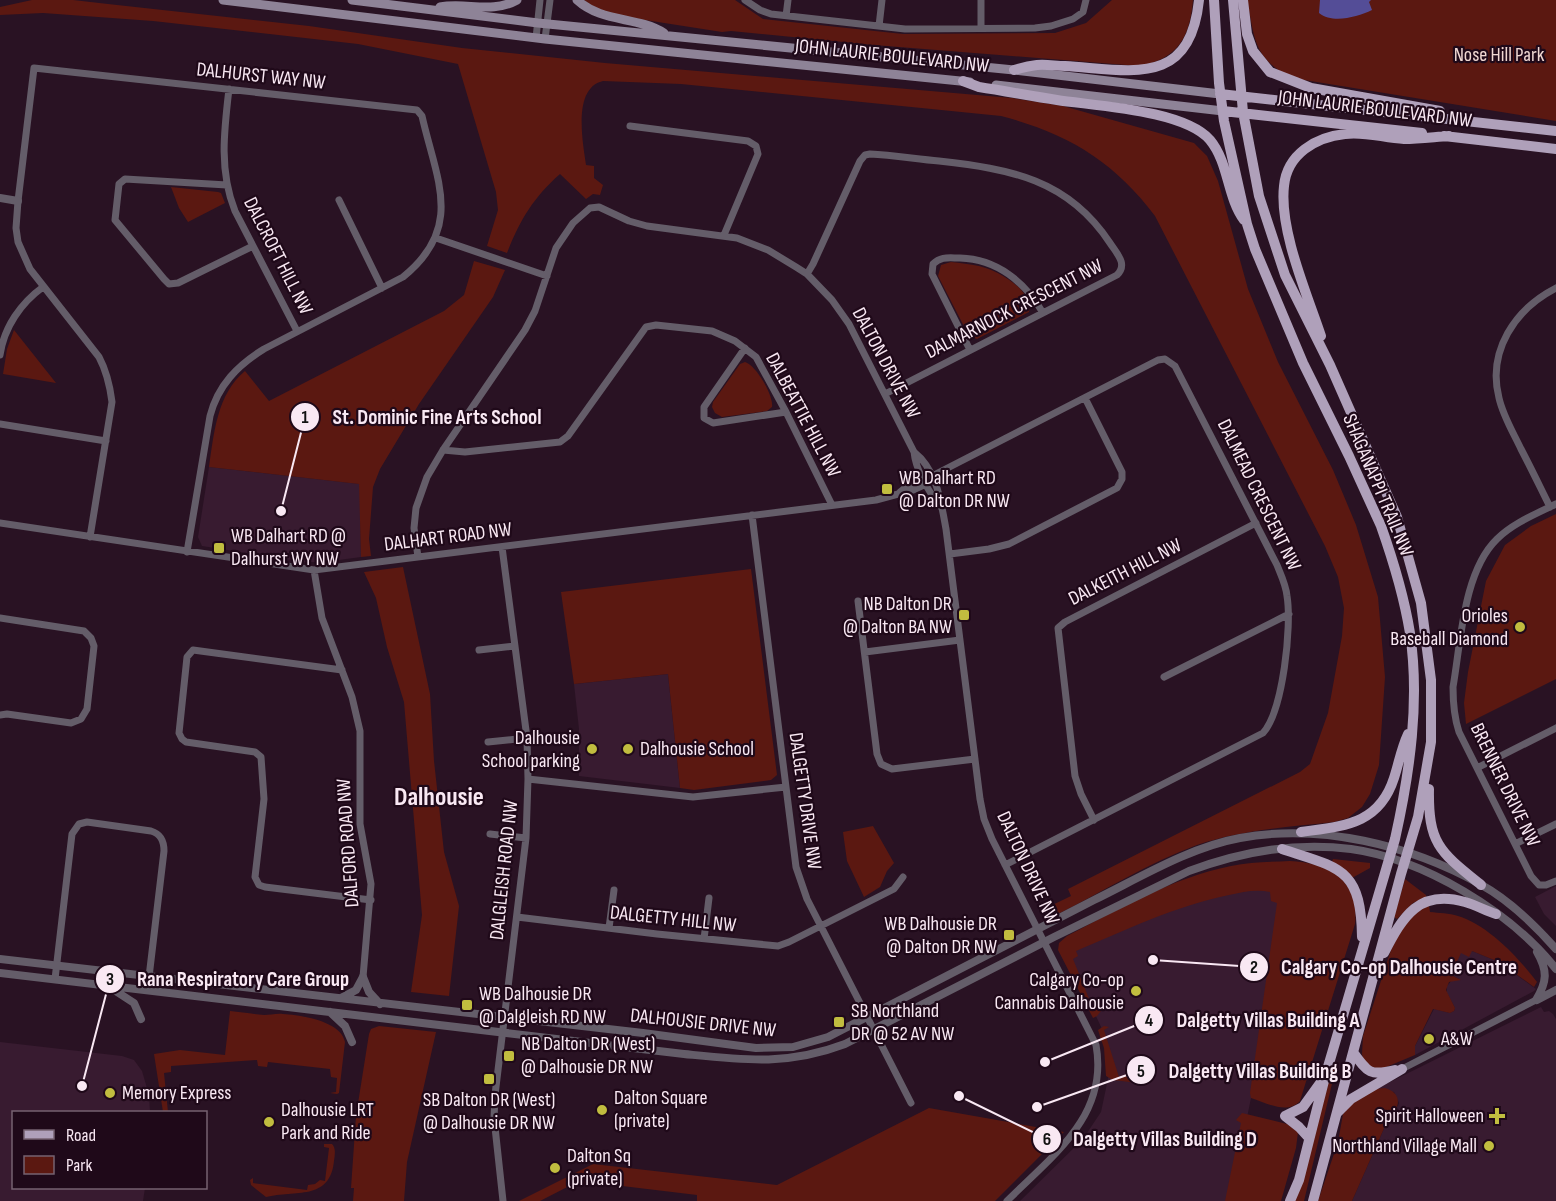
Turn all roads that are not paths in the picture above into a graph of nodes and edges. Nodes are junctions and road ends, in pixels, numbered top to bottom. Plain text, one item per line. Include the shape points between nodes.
1 (224, 0) edge
2 (352, 0) edge
3 (517, 0) edge
4 (540, 0) edge
5 (550, 0) edge
6 (578, 0) edge
7 (745, 0) edge
8 (788, 0) edge
9 (882, 0) edge
10 (981, 0) edge
11 (1086, 0) edge
12 (1199, 0) edge
13 (1214, 0) edge
14 (1233, 0) edge
15 (1243, 0) edge
16 (432, 9) junction
17 (786, 16) junction
18 (542, 24) junction
19 (879, 26) junction
20 (981, 28) junction
21 (666, 35) junction
22 (541, 38) junction
23 (1014, 70) junction
24 (963, 81) junction
25 (229, 89) junction
26 (1220, 94) junction
27 (1241, 96) junction
28 (1223, 111) junction
29 (1243, 112) junction
30 (1496, 123) junction
31 (630, 126) dead end
32 (1556, 131) edge
33 (1449, 136) junction
34 (1556, 149) edge
35 (227, 186) junction
36 (0, 198) edge
37 (339, 200) dead end
38 (18, 201) junction
39 (1247, 224) junction
40 (724, 235) junction
41 (436, 238) junction
42 (253, 246) junction
43 (807, 274) junction
44 (547, 276) junction
45 (43, 287) junction
46 (382, 288) junction
47 (1556, 288) edge
48 (1042, 313) junction
49 (297, 331) junction
50 (745, 348) junction
51 (970, 350) junction
52 (0, 355) edge
53 (1330, 365) junction
54 (885, 394) junction
55 (1085, 398) junction
56 (786, 412) junction
57 (0, 424) edge
58 (106, 441) junction
59 (443, 450) junction
60 (915, 452) junction
61 (932, 476) junction
62 (925, 481) junction
63 (831, 505) junction
64 (1553, 505) edge
65 (941, 507) junction
66 (752, 515) junction
67 (0, 523) edge
68 (1256, 523) junction
69 (90, 537) junction
70 (502, 547) junction
71 (187, 552) junction
72 (950, 554) junction
73 (418, 557) junction
74 (314, 570) junction
75 (858, 601) dead end
76 (1289, 614) junction
77 (0, 618) edge
78 (960, 640) junction
79 (515, 646) junction
80 (478, 650) dead end
81 (865, 652) junction
82 (342, 670) junction
83 (1164, 677) dead end
84 (0, 716) edge
85 (1412, 726) junction
86 (1556, 728) edge
87 (527, 738) junction
88 (488, 742) dead end
89 (1430, 755) junction
90 (975, 759) junction
91 (1477, 768) junction
92 (528, 779) junction
93 (786, 787) junction
94 (1094, 820) junction
95 (1556, 824) edge
96 (1301, 832) junction
97 (490, 834) dead end
98 (526, 838) junction
99 (1515, 844) junction
100 (1282, 849) junction
101 (1391, 854) junction
102 (1406, 859) junction
103 (1005, 865) junction
104 (903, 877) dead end
105 (1556, 880) edge
106 (1482, 885) junction
107 (614, 890) dead end
108 (709, 898) dead end
109 (371, 900) junction
110 (1496, 914) junction
111 (517, 917) junction
112 (822, 926) junction
113 (609, 928) junction
114 (1038, 928) junction
115 (704, 939) junction
116 (1045, 942) junction
117 (1534, 946) junction
118 (1362, 947) junction
119 (1556, 949) edge
120 (0, 959) edge
121 (56, 966) junction
122 (1556, 969) edge
123 (1374, 972) junction
124 (0, 973) edge
125 (149, 977) junction
126 (363, 977) junction
127 (55, 979) junction
128 (105, 985) junction
129 (1556, 990) edge
130 (339, 999) junction
131 (1536, 1000) junction
132 (380, 1004) junction
133 (329, 1012) junction
134 (866, 1017) junction
135 (504, 1018) junction
136 (141, 1019) dead end
137 (874, 1029) junction
138 (502, 1032) junction
139 (352, 1042) dead end
140 (1353, 1052) junction
141 (1402, 1069) junction
142 (1325, 1077) junction
143 (911, 1103) dead end
144 (1337, 1113) junction
145 (1309, 1138) junction
146 (503, 1201) edge
147 (1007, 1201) edge
148 (1290, 1201) edge
149 (1313, 1201) edge

1 - 22 main road, JOHN LAURIE BOULEVARD NW
2 - 16 main road, JOHN LAURIE BOULEVARD NW
3 - 16 main road via 499,7 451,5
4 - 18 street
5 - 18 street
6 - 21 main road via 594,12 653,26
7 - 17 street via 766,13
8 - 17 street
9 - 19 street
10 - 20 street
11 - 20 street via 1080,15 1061,24
12 - 23 main road via 1192,35 1166,64 1146,69 1038,65
13 - 26 main road, SHAGANAPPI TRAIL NW
14 - 27 main road, SHAGANAPPI TRAIL NW
15 - 30 main road via 1253,51 1270,72 1311,88
16 - 18 main road, JOHN LAURIE BOULEVARD NW
17 - 19 street
18 - 21 main road, JOHN LAURIE BOULEVARD NW
18 - 22 street
19 - 20 street
21 - 23 main road, JOHN LAURIE BOULEVARD NW
22 - 24 main road, JOHN LAURIE BOULEVARD NW
23 - 26 main road, JOHN LAURIE BOULEVARD NW
24 - 28 main road, JOHN LAURIE BOULEVARD NW
24 - 39 main road via 980,87 1133,110 1192,126 1217,151 1236,209
25 - 35 street, DALCROFT HILL NW via 223,155
25 - 38 street, DALHURST WAY NW via 34,68
25 - 41 street, DALHURST WAY NW via 417,110 422,116 441,188
26 - 27 main road, JOHN LAURIE BOULEVARD NW
26 - 28 main road, SHAGANAPPI TRAIL NW
27 - 29 main road, SHAGANAPPI TRAIL NW
27 - 30 main road, JOHN LAURIE BOULEVARD NW
28 - 29 main road, JOHN LAURIE BOULEVARD NW
28 - 39 main road, SHAGANAPPI TRAIL NW
29 - 33 main road, JOHN LAURIE BOULEVARD NW
29 - 53 main road, SHAGANAPPI TRAIL NW via 1259,196 1285,275
30 - 32 main road, JOHN LAURIE BOULEVARD NW
31 - 40 street via 748,141 756,146 758,154
33 - 34 main road, JOHN LAURIE BOULEVARD NW
33 - 53 main road via 1403,139 1347,133 1327,137 1304,149 1289,168 1284,184 1286,220 1295,260
35 - 42 street, DALCROFT HILL NW
35 - 42 street via 124,178 119,184 115,220 165,281 172,284
36 - 38 street
37 - 46 street
38 - 45 street, DALHURST WAY NW via 16,228 20,249
39 - 85 main road, SHAGANAPPI TRAIL NW via 1277,307 1349,456 1393,559 1410,634
40 - 43 street, DALTON DRIVE NW via 768,250
40 - 44 street, DALTON DRIVE NW via 647,226 593,207 565,232
41 - 44 street
41 - 46 street, DALHURST WAY NW via 410,271
42 - 49 street, DALCROFT HILL NW
43 - 48 street, DALMARNOCK CRESCENT NW via 865,155 982,166 1028,177 1065,197 1104,233 1121,260 1122,268 1117,275
43 - 54 street, DALTON DRIVE NW via 841,311
44 - 59 street via 525,330
45 - 52 street via 16,314
45 - 58 street, DALHURST WAY NW via 103,365 112,402
46 - 49 street, DALHURST WAY NW
47 - 64 street via 1534,301 1516,319 1503,340 1497,370 1501,407
48 - 51 street, DALMARNOCK CRESCENT NW
48 - 51 street via 1018,280 997,266 966,258 940,258 933,264 932,274
49 - 71 street, DALHURST WAY NW via 249,358 228,378 218,395 208,424
50 - 56 street, DALBEATTIE HILL NW via 756,357
50 - 56 street via 704,408 704,418 713,423
50 - 59 street, DALBEATTIE HILL NW via 712,331 648,325 566,439 465,452
51 - 54 street, DALMARNOCK CRESCENT NW
53 - 89 main road, SHAGANAPPI TRAIL NW via 1397,517 1421,603 1431,680
54 - 60 street, DALTON DRIVE NW
55 - 61 street, DALMEAD CRESCENT NW
55 - 68 street, DALMEAD CRESCENT NW via 1158,360 1170,361
55 - 72 street via 1122,472 1117,488 1009,544
56 - 63 street, DALBEATTIE HILL NW
57 - 58 street
58 - 69 street, DALHURST WAY NW
59 - 73 street via 416,507
60 - 61 street, DALTON DRIVE NW
60 - 62 street, DALTON DRIVE NW
61 - 62 street, DALHART ROAD NW
61 - 65 street, DALTON DRIVE NW
62 - 63 street, DALHART ROAD NW via 876,500
62 - 65 street, DALTON DRIVE NW
63 - 66 street, DALHART ROAD NW
64 - 91 street, BRENNER DRIVE NW via 1497,539 1473,578 1453,701 1457,727
65 - 72 street, DALTON DRIVE NW
66 - 70 street, DALHART ROAD NW
66 - 93 street, DALGETTY DRIVE NW
67 - 69 street, DALHART ROAD NW
68 - 76 street, DALMEAD CRESCENT NW via 1285,586
68 - 94 street, DALKEITH HILL NW via 1058,628 1075,776
69 - 71 street, DALHART ROAD NW
70 - 73 street, DALHART ROAD NW
70 - 79 street, DALGLEISH ROAD NW
71 - 74 street, DALHART ROAD NW
72 - 78 street, DALTON DRIVE NW
73 - 74 street, DALHART ROAD NW
74 - 82 street, DALFORD ROAD NW via 322,618
75 - 81 street
76 - 83 street
76 - 94 street, DALMEAD CRESCENT NW via 1281,687 1263,733
77 - 84 street via 84,631 94,646 87,709 81,719 71,723
78 - 81 street
78 - 90 street, DALTON DRIVE NW
79 - 80 street
79 - 87 street, DALGLEISH ROAD NW
81 - 90 street via 881,764 891,769
82 - 109 street, DALFORD ROAD NW via 360,731 360,824
82 - 109 street via 193,650 187,657 179,733 186,742 255,752 261,757 264,799 255,877 259,885
85 - 96 main road via 1382,804 1355,823
85 - 101 main road, SHAGANAPPI TRAIL NW
86 - 91 street
87 - 88 street
87 - 92 street, DALGLEISH ROAD NW
89 - 102 main road, SHAGANAPPI TRAIL NW
89 - 106 main road via 1429,817 1435,838 1447,858
90 - 103 street, DALTON DRIVE NW via 984,819
91 - 99 street, BRENNER DRIVE NW
92 - 93 street via 693,797
92 - 98 street, DALGLEISH ROAD NW
93 - 112 street, DALGETTY DRIVE NW via 796,867
94 - 103 street, DALMEAD CRESCENT NW
95 - 99 street
96 - 101 street, DALHOUSIE DRIVE NW via 1352,839
96 - 114 street, DALHOUSIE DRIVE NW via 1237,838 1206,848
97 - 98 street
98 - 111 street, DALGLEISH ROAD NW
99 - 105 street, BRENNER DRIVE NW via 1537,883 1546,885
100 - 101 street, DALHOUSIE DRIVE NW via 1313,847
100 - 116 street, DALHOUSIE DRIVE NW via 1190,871
100 - 118 main road via 1334,866 1350,880 1359,901
101 - 102 street
101 - 118 main road, SHAGANAPPI TRAIL NW
102 - 106 street via 1457,873
102 - 110 street via 1461,889
102 - 123 main road, SHAGANAPPI TRAIL NW
103 - 114 street, DALTON DRIVE NW
104 - 112 street, DALGETTY HILL NW via 894,889
106 - 119 street via 1515,909
107 - 113 street
108 - 115 street
109 - 126 street, DALFORD ROAD NW
110 - 117 street
110 - 123 main road via 1466,902 1438,899 1423,903 1402,921
111 - 113 street, DALGETTY HILL NW
111 - 135 street, DALGLEISH ROAD NW
112 - 115 street, DALGETTY HILL NW via 778,946
112 - 134 street, DALGETTY DRIVE NW
113 - 115 street, DALGETTY HILL NW
114 - 116 street, DALTON DRIVE NW
114 - 134 street, DALHOUSIE DRIVE NW
116 - 137 street, DALHOUSIE DRIVE NW
116 - 147 street, DALTON DRIVE NW via 1096,1045 1097,1088 1082,1124
117 - 122 street
117 - 131 street via 1545,976
118 - 142 main road, SHAGANAPPI TRAIL NW
120 - 121 street, DALHOUSIE DRIVE NW
121 - 125 street, DALHOUSIE DRIVE NW
121 - 125 street via 72,834 78,824 87,822 151,831 163,840
121 - 127 street
123 - 140 main road, SHAGANAPPI TRAIL NW
124 - 127 street, DALHOUSIE DRIVE NW
125 - 130 street, DALHOUSIE DRIVE NW
126 - 130 street via 356,990
126 - 132 street
127 - 128 street, DALHOUSIE DRIVE NW
128 - 133 street, DALHOUSIE DRIVE NW
128 - 136 street via 135,1004
129 - 131 street
130 - 132 street, DALHOUSIE DRIVE NW
131 - 141 street
132 - 135 street, DALHOUSIE DRIVE NW
133 - 138 street, DALHOUSIE DRIVE NW
133 - 139 street via 347,1029
134 - 135 street, DALHOUSIE DRIVE NW via 818,1040 777,1049
134 - 137 street, DALGETTY DRIVE NW
135 - 138 street
137 - 138 street, DALHOUSIE DRIVE NW via 825,1052 764,1061
137 - 143 street, DALGETTY DRIVE NW
138 - 146 street via 494,1107
140 - 141 main road via 1367,1071 1376,1074
140 - 144 main road, SHAGANAPPI TRAIL NW
141 - 144 main road via 1352,1099
142 - 145 main road, SHAGANAPPI TRAIL NW
142 - 145 main road via 1304,1107 1285,1116
144 - 149 main road, SHAGANAPPI TRAIL NW
145 - 148 main road, SHAGANAPPI TRAIL NW

